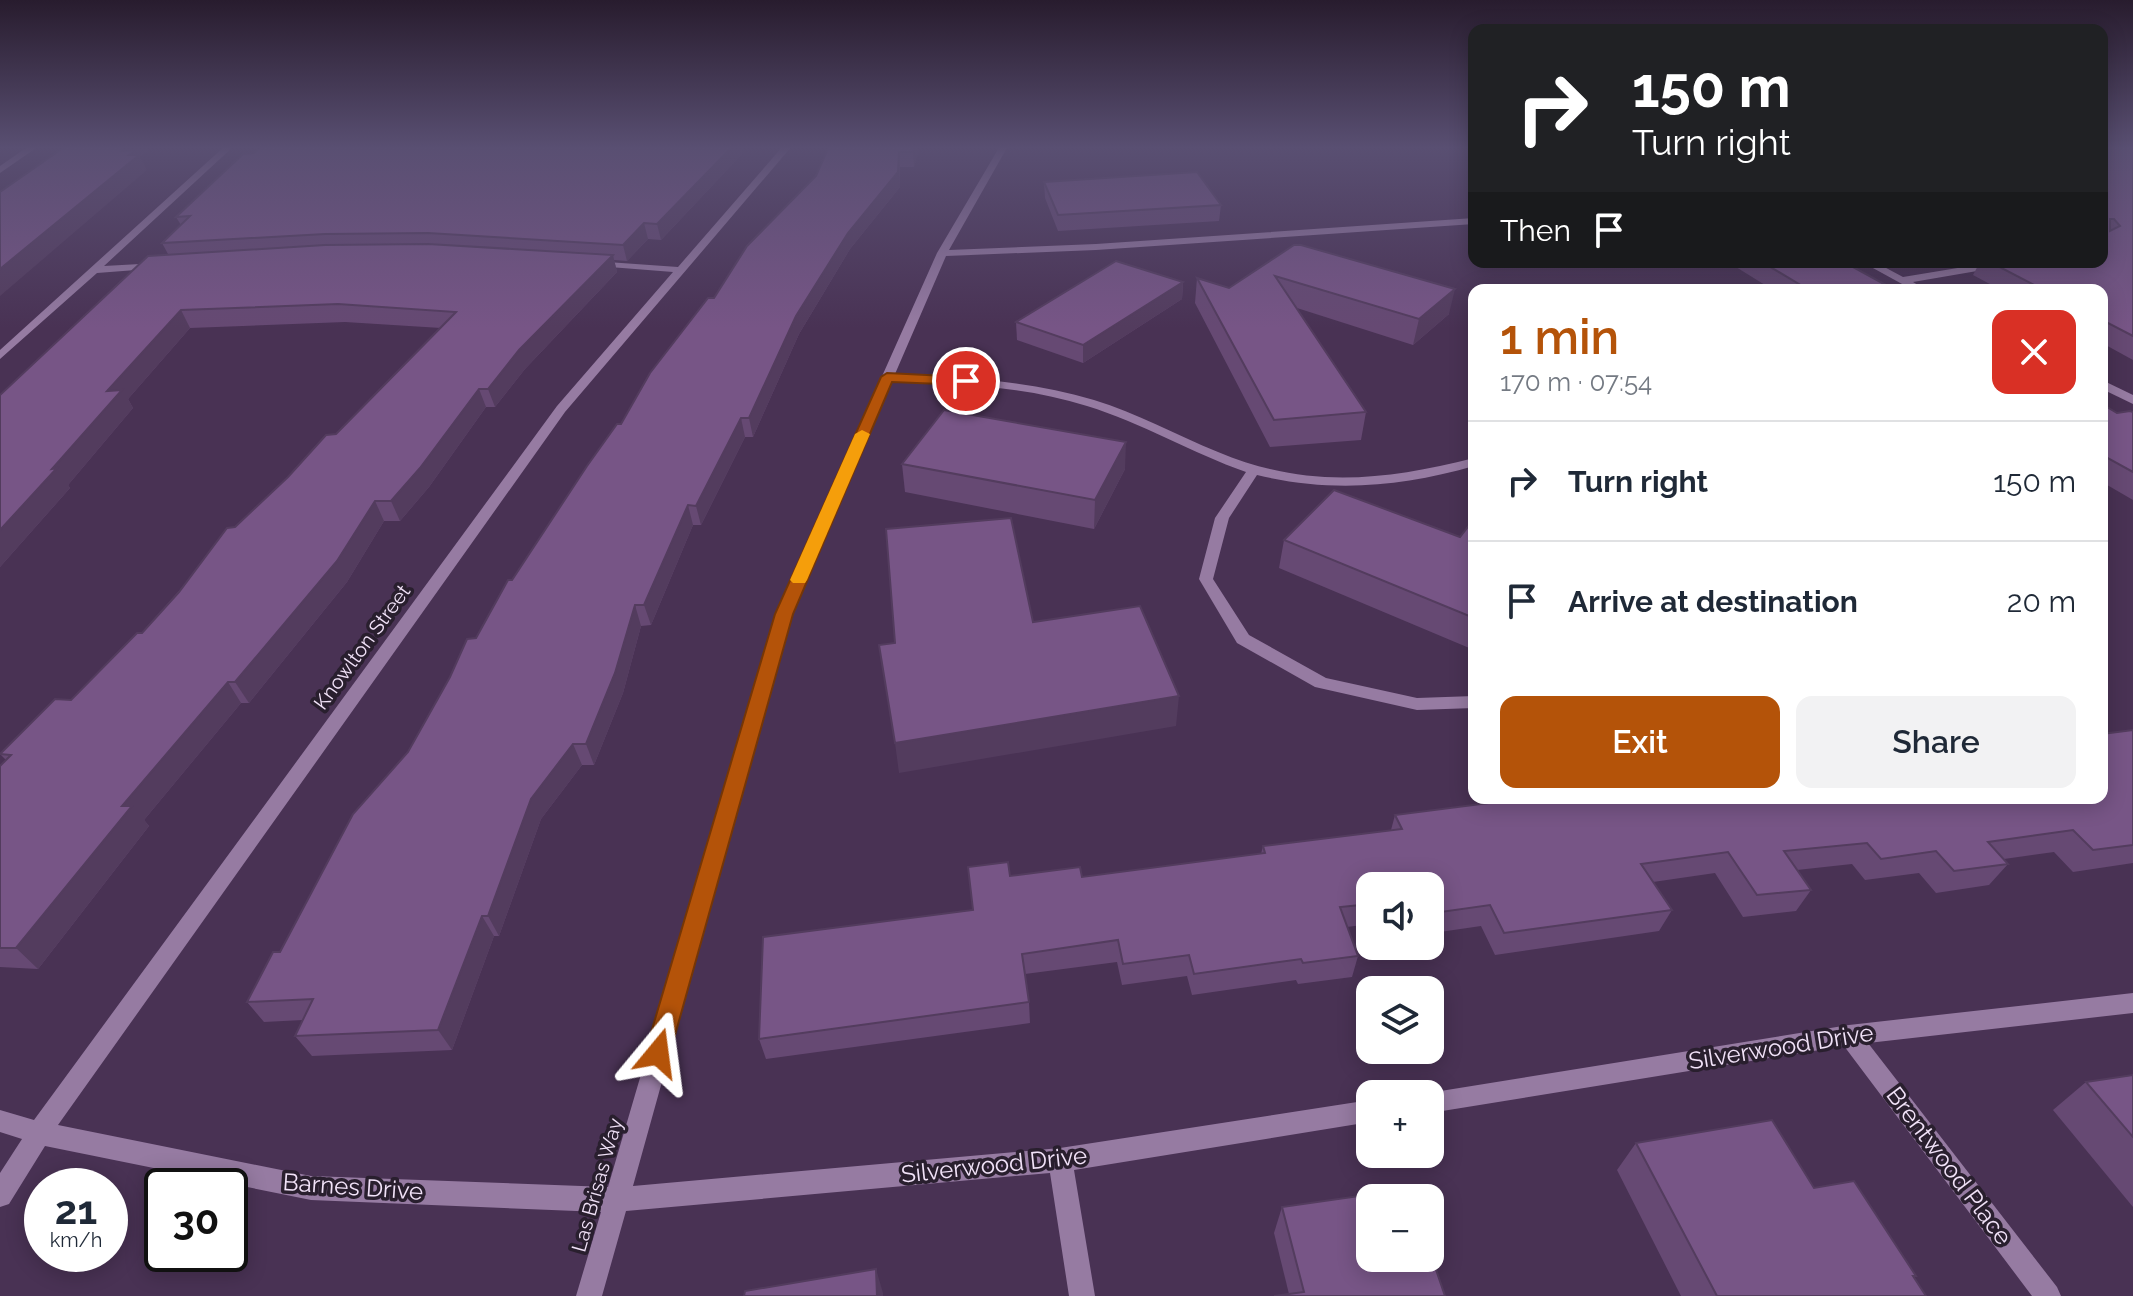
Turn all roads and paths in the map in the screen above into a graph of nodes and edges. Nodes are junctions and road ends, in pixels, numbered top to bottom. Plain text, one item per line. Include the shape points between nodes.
1 (165, 206) edge
2 (737, 206) edge
3 (969, 206) edge
4 (1468, 221) edge
5 (942, 253) junction
6 (590, 263) edge
7 (168, 265) edge
8 (1879, 268) edge
9 (1976, 268) edge
10 (96, 270) junction
11 (683, 270) junction
12 (1903, 280) junction
13 (1910, 284) edge
14 (0, 356) edge
15 (887, 377) junction
16 (2108, 387) edge
17 (2133, 400) edge
18 (1468, 464) edge
19 (1254, 470) junction
20 (1468, 702) edge
21 (2133, 1003) edge
22 (1849, 1035) junction
23 (1444, 1100) edge
24 (1356, 1113) edge
25 (0, 1121) edge
26 (39, 1133) junction
27 (1060, 1160) junction
28 (0, 1195) edge
29 (615, 1200) junction
30 (589, 1296) edge
31 (1082, 1296) edge
32 (2048, 1296) edge

1 - 10 street
2 - 11 street, Knowlton Street
3 - 5 street, Las Brisas Way
4 - 5 street
5 - 15 street, Las Brisas Way
6 - 11 street
7 - 10 street
8 - 12 street
9 - 12 street
10 - 14 street
11 - 26 street, Knowlton Street via 561,409
12 - 13 street
15 - 19 street via 992,382 1091,403
15 - 29 street, Las Brisas Way via 784,614
16 - 17 street
18 - 19 street via 1433,475 1339,486
19 - 20 street via 1222,518 1206,579 1243,639 1321,683 1417,704
21 - 22 street, Silverwood Drive
22 - 23 street, Silverwood Drive
22 - 32 street, Brentwood Place
24 - 27 street, Silverwood Drive
25 - 26 street, Barnes Drive
26 - 28 street, Knowlton Street
26 - 29 street, Barnes Drive via 311,1188
27 - 29 street, Silverwood Drive
27 - 31 street
29 - 30 street, Las Brisas Way

